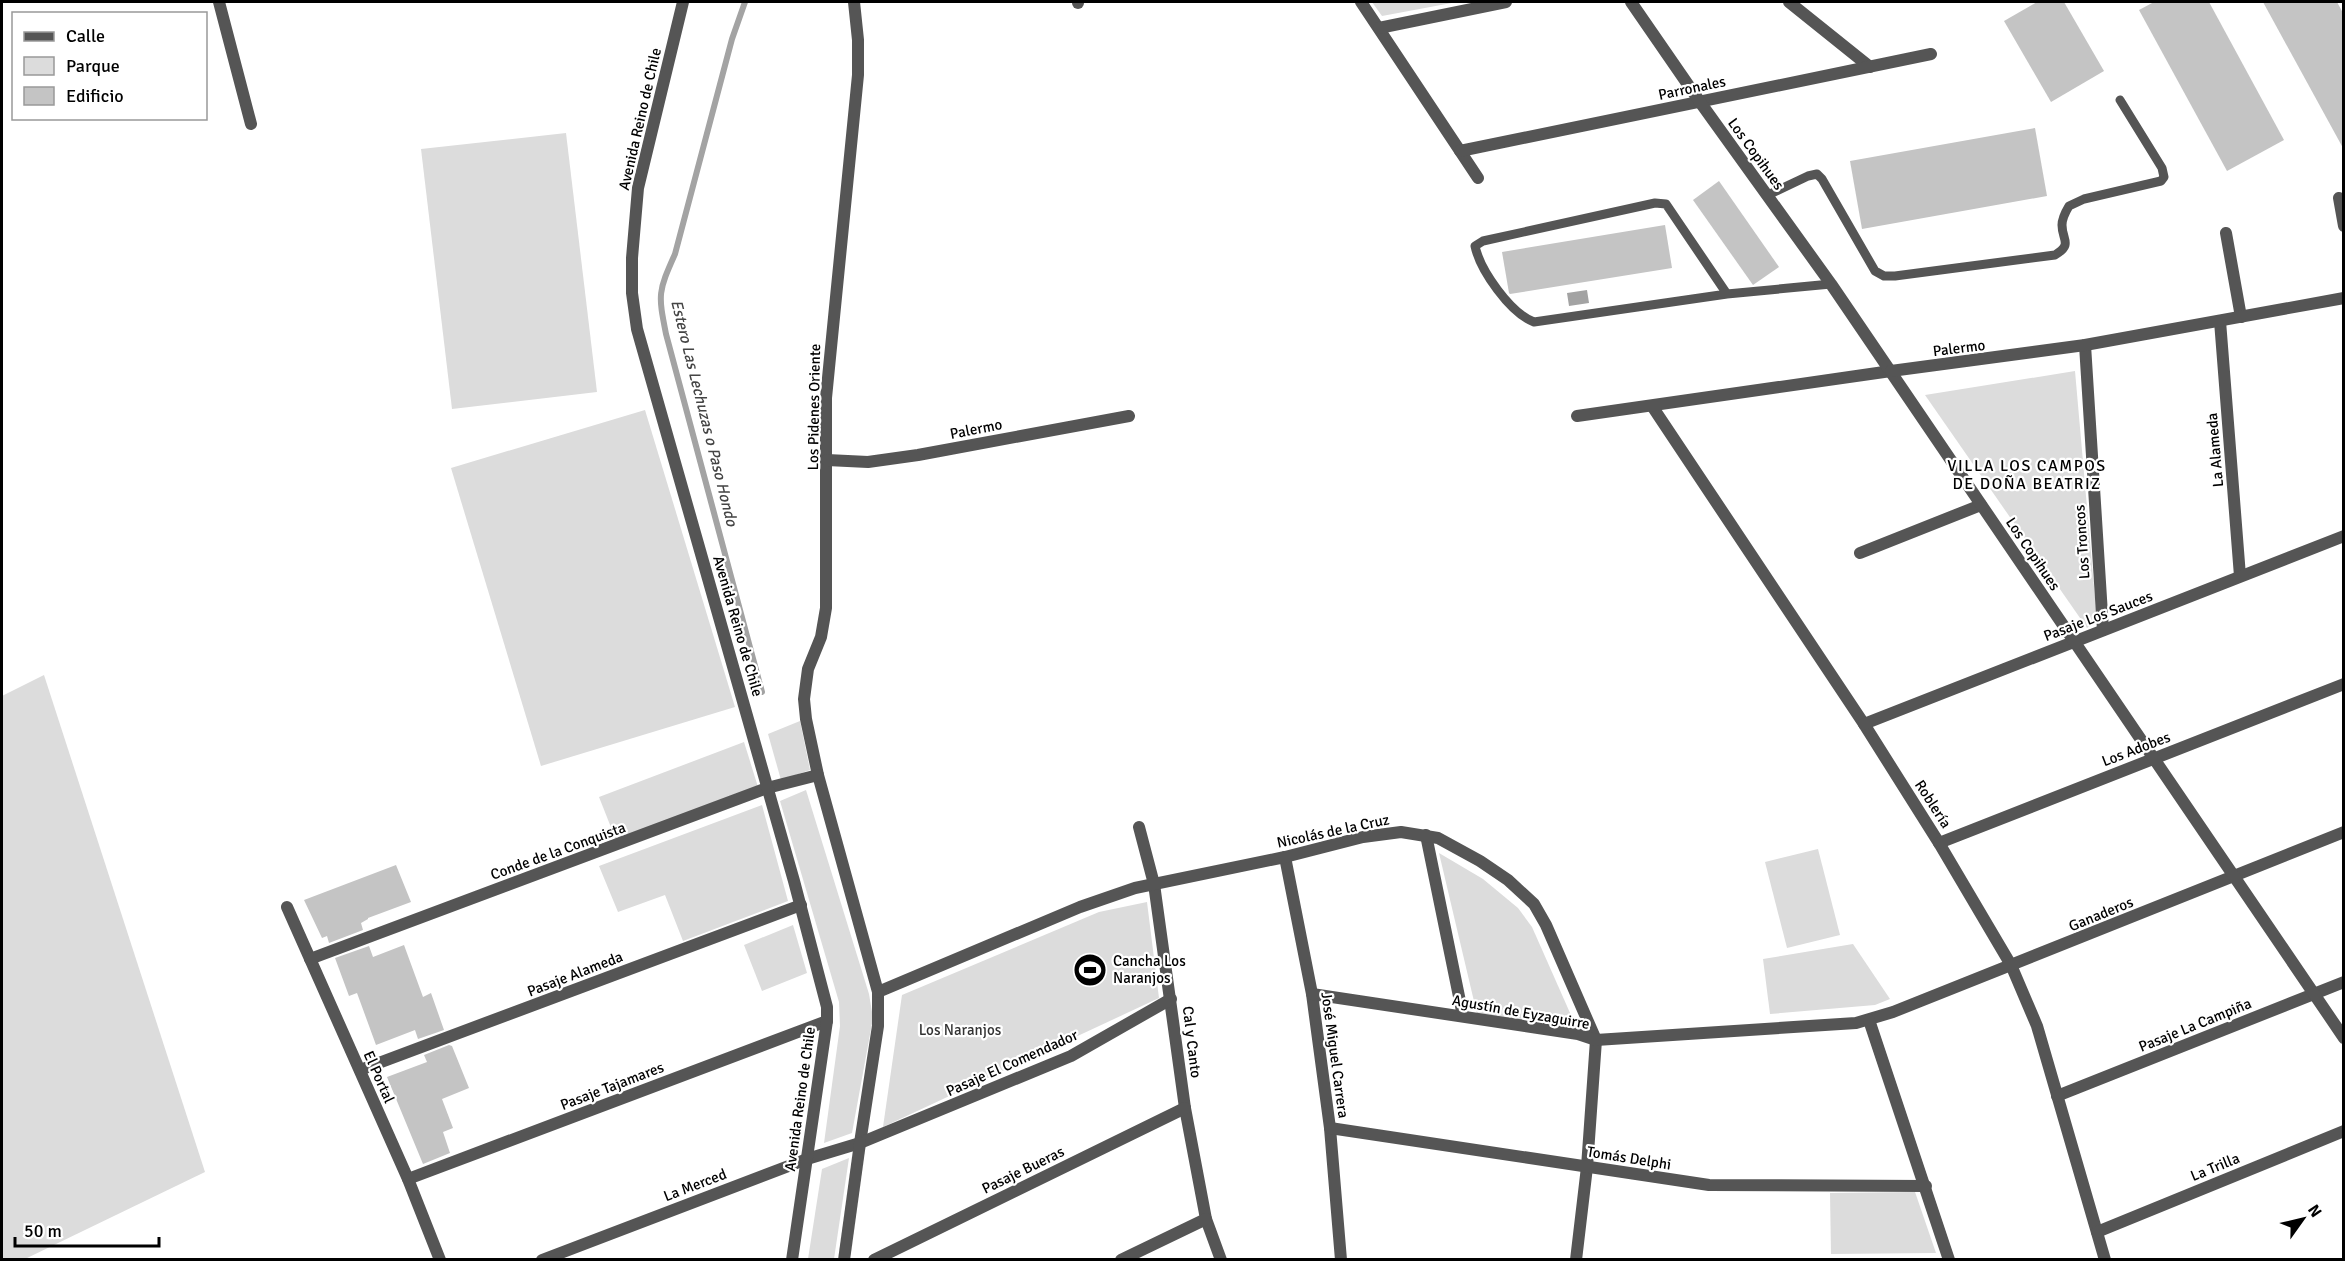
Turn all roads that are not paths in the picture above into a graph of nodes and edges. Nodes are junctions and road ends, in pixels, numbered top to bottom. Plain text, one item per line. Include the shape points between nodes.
1 (219, 2) edge
2 (683, 2) edge
3 (854, 2) edge
4 (1361, 2) edge
5 (1506, 2) edge
6 (1631, 2) edge
7 (1789, 2) edge
8 (1379, 28) junction
9 (1931, 54) dead end
10 (1870, 67) junction
11 (2120, 100) dead end
12 (1700, 102) junction
13 (251, 124) dead end
14 (1460, 151) junction
15 (1478, 177) dead end
16 (1768, 195) junction
17 (2339, 198) dead end
18 (2343, 226) edge
19 (2226, 232) dead end
20 (1831, 284) junction
21 (1727, 294) junction
22 (2343, 298) edge
23 (2241, 317) junction
24 (2220, 321) junction
25 (2085, 345) junction
26 (1891, 371) junction
27 (1652, 406) junction
28 (1129, 416) dead end
29 (1577, 416) dead end
30 (827, 460) junction
31 (1981, 505) junction
32 (2343, 536) edge
33 (1860, 553) dead end
34 (2240, 576) junction
35 (2103, 630) junction
36 (2074, 641) junction
37 (2343, 684) edge
38 (1863, 724) junction
39 (2153, 758) junction
40 (818, 775) junction
41 (767, 788) junction
42 (1139, 827) dead end
43 (2343, 832) edge
44 (1426, 834) junction
45 (1939, 843) junction
46 (1285, 856) junction
47 (2234, 877) junction
48 (1154, 884) junction
49 (801, 905) junction
50 (287, 907) dead end
51 (310, 958) junction
52 (2011, 965) junction
53 (2343, 982) edge
54 (878, 992) junction
55 (1312, 994) junction
56 (2313, 994) junction
57 (1171, 999) junction
58 (1463, 1017) junction
59 (1869, 1020) junction
60 (827, 1021) junction
61 (2343, 1038) edge
62 (1596, 1040) junction
63 (360, 1070) junction
64 (2057, 1096) junction
65 (1185, 1108) junction
66 (1330, 1128) junction
67 (2343, 1131) edge
68 (860, 1143) junction
69 (807, 1159) junction
70 (1587, 1167) junction
71 (408, 1179) junction
72 (1926, 1186) junction
73 (1206, 1219) junction
74 (2097, 1232) junction
75 (440, 1260) edge
76 (542, 1260) edge
77 (792, 1260) edge
78 (844, 1260) edge
79 (874, 1260) edge
80 (1121, 1260) edge
81 (1221, 1260) edge
82 (1341, 1260) edge
83 (1576, 1260) edge
84 (1949, 1260) edge
85 (2105, 1260) edge

1 - 13 street
2 - 41 street, Avenida Reino de Chile via 638,188 632,293 638,329
3 - 30 street, Los Pidenes Oriente via 858,75 830,342
4 - 8 street
5 - 8 street
6 - 12 street, Los Copihues
7 - 10 street
8 - 14 street
9 - 10 street, Parronales
10 - 12 street, Parronales
11 - 16 lane via 2164,177 2069,206 2062,224 2066,243 2055,255 1884,276 1875,271 1817,174
12 - 14 street, Parronales
12 - 16 street, Los Copihues
14 - 15 street
16 - 20 street, Los Copihues
17 - 18 street
19 - 23 street
20 - 21 lane
20 - 26 street, Los Copihues
21 - 21 lane via 1534,322 1510,306 1478,259 1475,246 1483,241 1655,203 1666,204
22 - 23 street, Palermo
23 - 24 street, Palermo
24 - 25 street, Palermo
24 - 34 street, La Alameda
25 - 26 street, Palermo
25 - 35 street, Los Troncos
26 - 27 street, Palermo
26 - 31 street, Los Copihues
27 - 29 street, Palermo
27 - 38 street, Roblería
28 - 30 street, Palermo via 918,455 868,462
30 - 40 street, Los Pidenes Oriente via 826,608 821,637 808,669 804,699
31 - 33 street
31 - 36 street, Los Copihues
32 - 34 street, Pasaje Los Sauces
34 - 35 street, Pasaje Los Sauces
35 - 36 street, Pasaje Los Sauces
36 - 38 street, Pasaje Los Sauces
36 - 39 street, Los Copihues
37 - 39 street, Los Adobes
38 - 45 street, Roblería
39 - 45 street, Los Adobes
39 - 47 street, Los Copihues
40 - 41 street, Conde de la Conquista
40 - 54 street
41 - 49 street, Avenida Reino de Chile
41 - 51 street, Conde de la Conquista
42 - 48 street, Cal y Canto
43 - 47 street, Ganaderos
44 - 46 street, Nicolás de la Cruz via 1401,832 1363,837
44 - 58 street
44 - 62 street, Nicolás de la Cruz via 1480,861 1534,904
45 - 52 street, Roblería
46 - 48 street, Nicolás de la Cruz
46 - 55 street, José Miguel Carrera
47 - 52 street, Ganaderos
47 - 56 street, Los Copihues
48 - 54 street, Nicolás de la Cruz via 1080,907
48 - 57 street, Cal y Canto
49 - 60 street, Avenida Reino de Chile
49 - 63 street, Pasaje Alameda
50 - 51 street, El Portal
51 - 63 street, El Portal
52 - 59 street, Ganaderos
52 - 64 street, Roblería via 2037,1026
53 - 56 street, Pasaje La Campiña
54 - 68 street via 878,1026
55 - 58 street, Agustín de Eyzaguirre
55 - 66 street, José Miguel Carrera
56 - 61 street, Los Copihues
56 - 64 street, Pasaje La Campiña
57 - 65 street, Cal y Canto
57 - 68 street, Pasaje El Comendador via 1071,1056
58 - 62 street, Agustín de Eyzaguirre
59 - 62 street, Agustín de Eyzaguirre via 1807,1028
59 - 72 street
60 - 69 street, Avenida Reino de Chile
60 - 71 street, Pasaje Tajamares
62 - 70 street, Nicolás de la Cruz
63 - 71 street, El Portal
64 - 74 street, Roblería
65 - 73 street, Cal y Canto
65 - 79 street, Pasaje Bueras
66 - 70 street, Tomás Delphi
66 - 82 street, José Miguel Carrera
67 - 74 street, La Trilla
68 - 69 street, La Merced
68 - 78 street
69 - 76 street, La Merced
69 - 77 street, Avenida Reino de Chile
70 - 72 street, Tomás Delphi via 1709,1185
70 - 83 street, Nicolás de la Cruz
71 - 75 street, El Portal
72 - 84 street
73 - 80 street
73 - 81 street, Cal y Canto
74 - 85 street, Roblería

